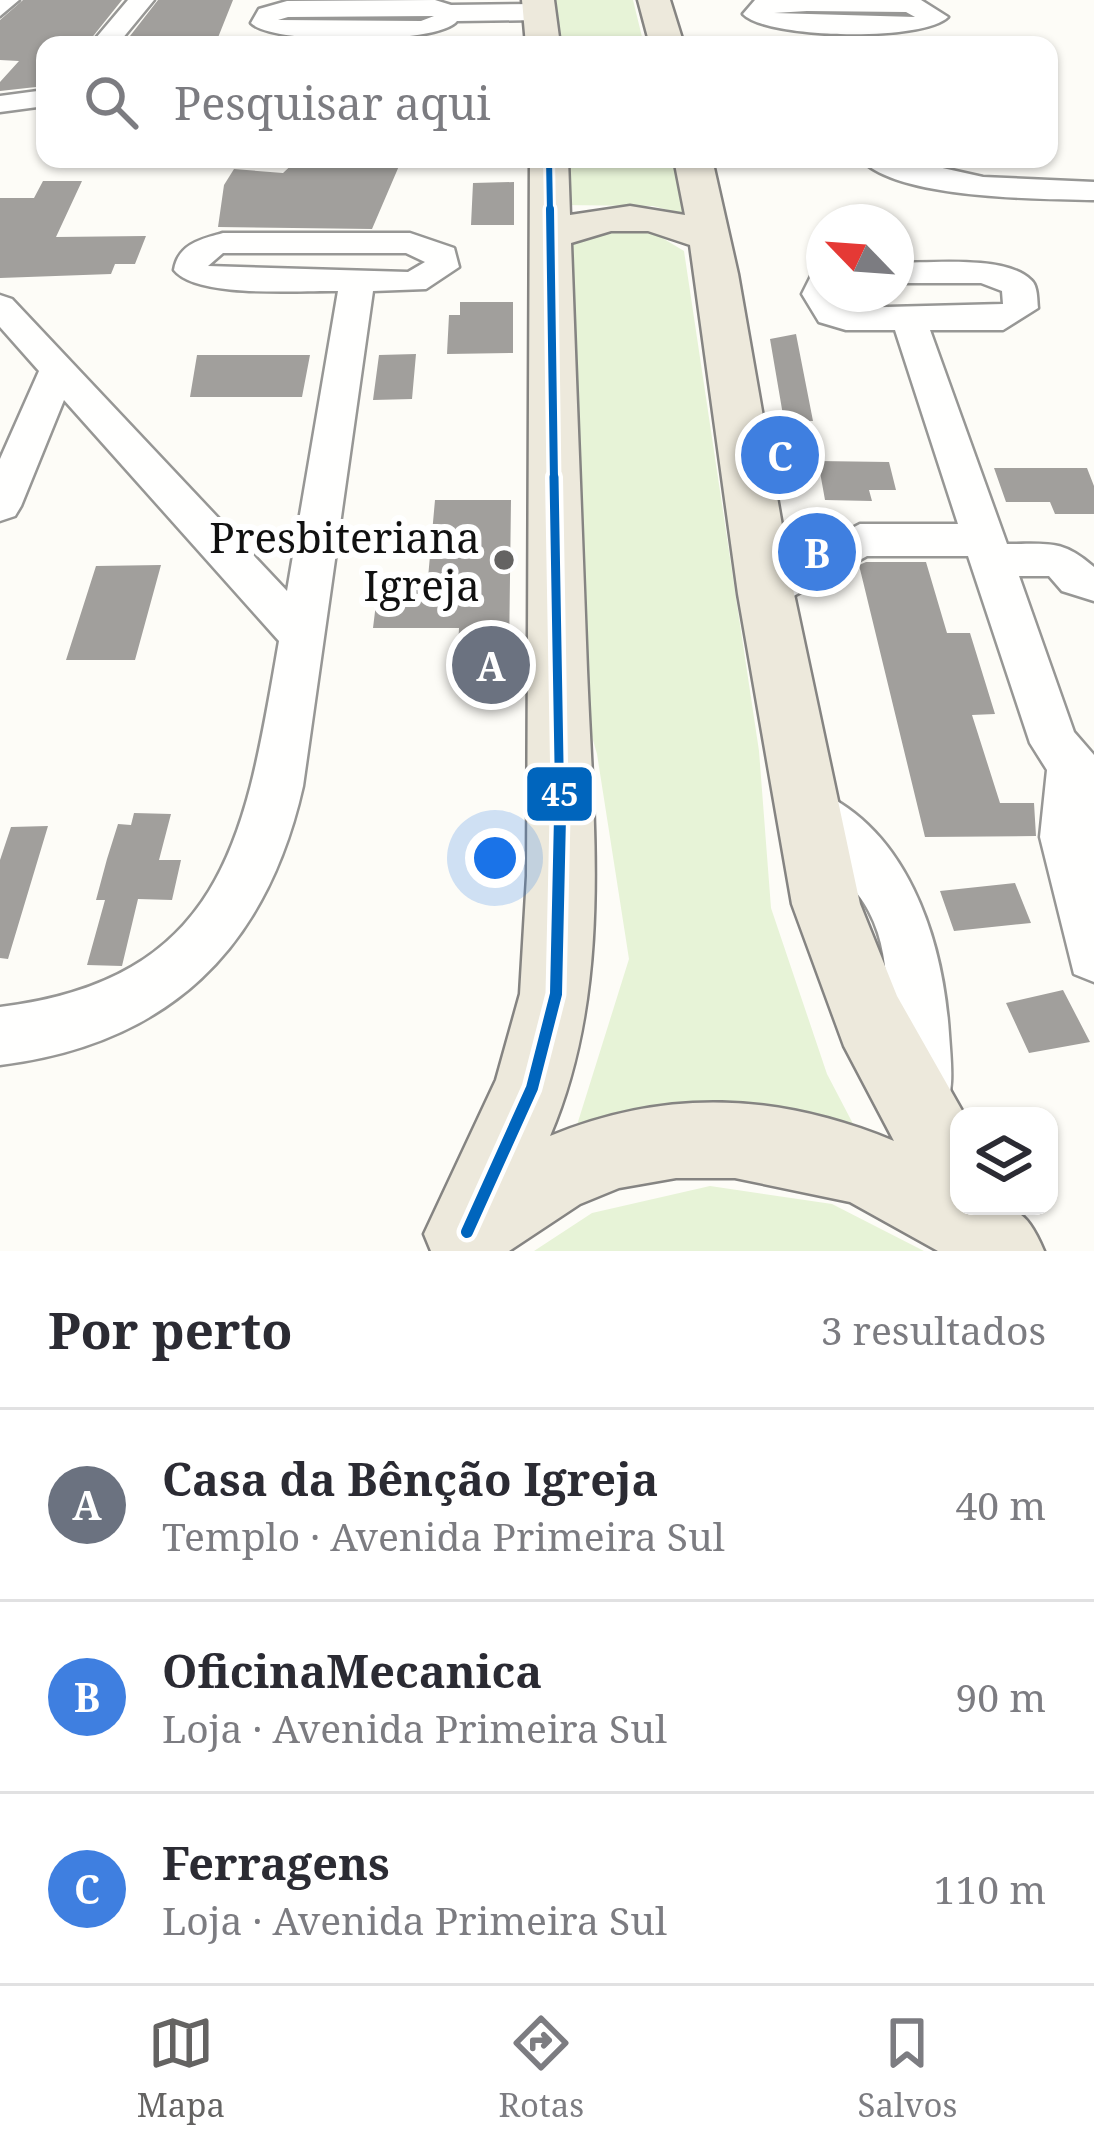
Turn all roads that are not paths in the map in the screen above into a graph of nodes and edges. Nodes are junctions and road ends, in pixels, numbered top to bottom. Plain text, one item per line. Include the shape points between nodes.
1 (8, 0) edge
2 (142, 0) edge
3 (654, 0) edge
4 (806, 1) edge
5 (364, 4) edge
6 (0, 8) edge
7 (448, 13) junction
8 (540, 19) edge
9 (111, 36) edge
10 (664, 36) edge
11 (36, 99) edge
12 (2, 105) edge
13 (549, 168) edge
14 (695, 168) edge
15 (896, 168) edge
16 (1094, 191) edge
17 (552, 236) junction
18 (707, 237) junction
19 (914, 273) edge
20 (357, 281) junction
21 (0, 306) edge
22 (830, 312) edge
23 (908, 320) junction
24 (58, 370) junction
25 (0, 506) edge
26 (984, 550) junction
27 (1083, 562) edge
28 (766, 594) junction
29 (302, 637) junction
30 (1083, 778) edge
31 (1094, 955) edge
32 (0, 1036) edge
33 (981, 1220) edge
34 (457, 1241) edge

1 - 6 street
2 - 9 street
3 - 10 main road
4 - 4 street via 761,6 756,14 773,22 897,25 935,17 911,5
5 - 7 street
5 - 7 street via 276,10 264,23 424,29
7 - 8 street
11 - 12 street
13 - 17 main road
14 - 18 main road
15 - 16 street via 970,187
17 - 18 main road via 604,216 642,215
17 - 34 main road via 556,994 532,1088
18 - 28 main road
19 - 23 street via 999,274 1023,297 1003,319
20 - 20 street via 206,277 191,270 207,247 223,243 410,243 442,255 442,266 414,281
20 - 29 street
21 - 24 street
22 - 23 street
23 - 26 street
24 - 25 street
24 - 29 street
26 - 27 street
26 - 28 street via 860,540
26 - 30 street via 1054,743
28 - 33 main road via 844,962
29 - 32 street via 274,804 250,874 223,914 164,976 122,1003 43,1034
30 - 31 street via 1066,837
33 - 34 main road via 885,1174 779,1142 674,1138 567,1168

